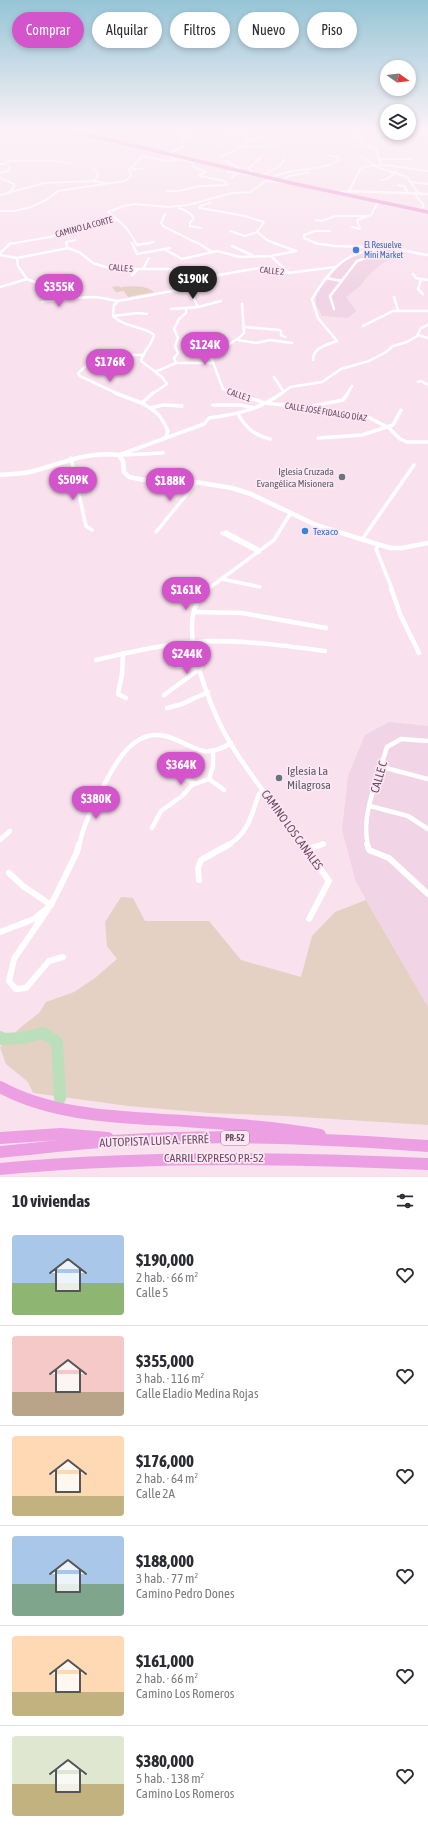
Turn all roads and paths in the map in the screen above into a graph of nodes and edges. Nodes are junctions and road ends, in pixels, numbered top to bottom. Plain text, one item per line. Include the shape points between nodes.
1 (11, 183) edge
2 (80, 183) edge
3 (104, 183) edge
4 (114, 183) edge
5 (226, 183) edge
6 (264, 183) edge
7 (294, 183) edge
8 (354, 183) edge
9 (412, 183) edge
10 (109, 184) junction
11 (398, 185) dead end
12 (167, 191) dead end
13 (349, 191) junction
14 (9, 193) junction
15 (340, 193) junction
16 (408, 193) junction
17 (414, 193) junction
18 (418, 193) junction
19 (428, 194) edge
20 (0, 195) edge
21 (220, 197) junction
22 (228, 198) dead end
23 (380, 202) junction
24 (210, 203) dead end
25 (173, 207) junction
26 (421, 209) junction
27 (0, 211) edge
28 (428, 211) edge
29 (165, 214) dead end
30 (368, 216) junction
31 (117, 220) junction
32 (316, 220) dead end
33 (352, 227) dead end
34 (201, 228) dead end
35 (230, 231) dead end
36 (330, 231) dead end
37 (257, 232) junction
38 (75, 240) dead end
39 (154, 242) dead end
40 (132, 243) dead end
41 (232, 246) dead end
42 (68, 248) junction
43 (170, 248) dead end
44 (373, 248) junction
45 (166, 250) junction
46 (212, 252) junction
47 (0, 254) edge
48 (428, 255) edge
49 (254, 256) junction
50 (272, 256) junction
51 (388, 256) dead end
52 (16, 258) junction
53 (149, 258) dead end
54 (335, 267) junction
55 (143, 269) junction
56 (319, 269) junction
57 (137, 270) junction
58 (288, 273) junction
59 (413, 274) dead end
60 (132, 275) dead end
61 (327, 277) junction
62 (27, 279) junction
63 (421, 280) junction
64 (428, 280) edge
65 (342, 281) junction
66 (0, 287) edge
67 (188, 287) junction
68 (74, 292) dead end
69 (423, 294) dead end
70 (394, 297) dead end
71 (69, 298) junction
72 (118, 301) junction
73 (220, 301) dead end
74 (42, 302) dead end
75 (242, 304) dead end
76 (198, 307) junction
77 (186, 308) junction
78 (171, 309) dead end
79 (334, 309) dead end
80 (398, 311) junction
81 (428, 311) edge
82 (147, 314) dead end
83 (113, 316) junction
84 (428, 325) edge
85 (363, 326) dead end
86 (244, 327) junction
87 (418, 335) junction
88 (285, 337) dead end
89 (428, 338) edge
90 (238, 340) junction
91 (292, 343) dead end
92 (117, 351) dead end
93 (144, 355) junction
94 (88, 358) dead end
95 (313, 360) dead end
96 (212, 362) junction
97 (176, 363) junction
98 (155, 372) junction
99 (274, 377) dead end
100 (418, 382) dead end
101 (428, 385) edge
102 (352, 386) dead end
103 (283, 391) junction
104 (142, 403) junction
105 (265, 403) junction
106 (213, 404) dead end
107 (182, 406) dead end
108 (150, 408) junction
109 (306, 408) junction
110 (255, 409) junction
111 (400, 410) dead end
112 (238, 414) junction
113 (386, 426) junction
114 (318, 438) dead end
115 (270, 439) dead end
116 (161, 440) junction
117 (428, 442) edge
118 (163, 453) dead end
119 (119, 455) junction
120 (71, 458) junction
121 (414, 465) dead end
122 (0, 475) edge
123 (197, 482) junction
124 (290, 514) junction
125 (92, 530) dead end
126 (156, 532) dead end
127 (224, 533) dead end
128 (362, 538) junction
129 (428, 542) edge
130 (378, 545) junction
131 (260, 552) junction
132 (222, 579) junction
133 (260, 587) dead end
134 (194, 612) junction
135 (326, 628) dead end
136 (195, 642) junction
137 (326, 651) dead end
138 (123, 653) junction
139 (419, 653) dead end
140 (96, 660) dead end
141 (172, 665) dead end
142 (201, 668) junction
143 (208, 692) junction
144 (164, 695) dead end
145 (126, 698) dead end
146 (167, 708) dead end
147 (428, 741) edge
148 (231, 743) junction
149 (213, 751) junction
150 (382, 767) junction
151 (176, 773) dead end
152 (209, 779) junction
153 (428, 779) edge
154 (194, 783) junction
155 (224, 790) dead end
156 (264, 791) junction
157 (370, 806) junction
158 (152, 828) dead end
159 (428, 829) edge
160 (10, 831) dead end
161 (0, 840) edge
162 (323, 844) dead end
163 (308, 849) junction
164 (9, 873) dead end
165 (199, 880) dead end
166 (428, 894) edge
167 (50, 906) junction
168 (309, 919) dead end
169 (0, 932) edge
170 (62, 957) dead end
171 (0, 1087) edge
172 (0, 1138) edge
173 (340, 1139) junction
174 (129, 1140) junction
175 (428, 1146) edge
176 (0, 1152) edge
177 (428, 1164) edge
178 (0, 1169) edge

1 - 14 street via 14,187
2 - 14 street via 44,183
3 - 10 street
4 - 10 street
5 - 12 street via 228,185
6 - 21 street, CAMINO LA CORTE via 252,191
7 - 15 highway
8 - 13 street
9 - 18 street
10 - 27 street via 58,191 54,196 18,212
11 - 16 street via 404,186
13 - 15 street
13 - 16 street
14 - 20 street
15 - 23 highway
15 - 26 highway
16 - 17 street
17 - 18 street
17 - 26 street via 424,205
18 - 19 street
21 - 22 street
21 - 25 street, CAMINO LA CORTE via 193,206
23 - 28 highway
23 - 30 street
24 - 37 street via 200,208 244,216 264,223
25 - 31 street, CAMINO LA CORTE via 124,205 108,212
25 - 34 street via 187,211 194,218 190,226
26 - 28 highway
29 - 46 street via 161,223 163,226 192,239
30 - 32 street via 336,216 322,221
30 - 33 street via 357,220 360,229
31 - 39 street via 138,245
31 - 47 street, CAMINO LA CORTE via 50,237 10,243
35 - 37 street via 245,236
36 - 44 street via 310,232 304,235 304,238 321,244
37 - 50 street via 267,240 296,251
38 - 42 street via 66,242
40 - 45 street via 136,254
41 - 49 street
42 - 52 street
42 - 57 street, CALLE 5 via 79,252 93,263 112,269
43 - 45 street
44 - 48 street via 397,249
44 - 54 street via 346,256
45 - 46 street via 182,260
46 - 49 street
47 - 52 street, CAMINO LA CORTE
49 - 50 street
50 - 58 street
51 - 65 street via 382,253 357,261
52 - 62 street
53 - 55 street
54 - 56 street, CALLE 2
54 - 61 street
55 - 57 street, CALLE 5
55 - 67 street, CALLE 5 via 169,269 181,272 189,278 181,283
56 - 58 street, CALLE 2
56 - 61 street
57 - 60 street
58 - 67 street, CALLE 2 via 260,268 219,275
59 - 63 street
61 - 65 street
61 - 95 street via 312,299 318,318 337,341 316,350 312,354
62 - 66 street
62 - 71 street
63 - 64 street
63 - 69 street via 418,289
65 - 79 street via 330,296
67 - 72 street, CALLE 2
67 - 76 street, CALLE 5
68 - 71 street via 76,296
70 - 80 street
71 - 72 street via 96,297
71 - 74 street
72 - 83 street via 114,304
73 - 76 street
75 - 86 street
76 - 77 street
77 - 78 street
77 - 97 street via 186,313 174,329 178,338 175,346 178,353 174,358
80 - 81 street
80 - 85 street via 387,313
82 - 83 street
83 - 93 street via 125,326 149,331 154,335
84 - 87 street via 421,328
86 - 88 street via 279,330
86 - 90 street via 244,333
87 - 89 street
87 - 103 street via 369,361 341,369 322,382 290,387
90 - 91 street
90 - 96 street via 214,353 211,356
92 - 93 street via 115,355 124,357 138,353
93 - 98 street via 141,361
94 - 104 street via 86,366 78,373 80,376
96 - 97 street
96 - 105 street, CALLE 1 via 221,388
97 - 98 street
98 - 104 street via 165,378 167,384
99 - 103 street
100 - 101 street
102 - 109 street via 343,400
103 - 105 street
104 - 108 street
105 - 109 street, CALLE JOSÉ FIDALGO DÍAZ
105 - 110 street
106 - 110 street via 240,405
107 - 108 street via 163,405
108 - 116 street via 165,420 168,431 166,437
109 - 113 street, CALLE JOSÉ FIDALGO DÍAZ via 368,417
110 - 112 street
111 - 113 street via 393,425
112 - 115 street via 246,428 258,436
112 - 116 street via 209,418 204,424
113 - 114 street via 362,435
113 - 117 street, CALLE JOSÉ FIDALGO DÍAZ via 407,442
116 - 119 street
118 - 119 street
119 - 120 street via 96,453
119 - 123 street via 124,472 129,477 144,480 171,478
120 - 122 street via 32,471
120 - 125 street via 86,526
121 - 128 street
123 - 124 street via 251,494
123 - 126 street
124 - 128 street via 316,525
124 - 131 street via 274,540
127 - 131 street via 255,552
128 - 130 street
129 - 130 street via 402,548
130 - 139 street via 376,549 400,614
131 - 132 street
132 - 133 street
132 - 134 street via 202,594
134 - 135 street via 242,613
134 - 136 street, CAMINO LOS CANALES via 192,628
136 - 137 street via 259,643
136 - 138 street
136 - 142 street, CAMINO LOS CANALES
138 - 140 street
138 - 145 street via 118,694
141 - 142 street
142 - 143 street, CAMINO LOS CANALES
142 - 144 street
143 - 146 street
143 - 148 street, CAMINO LOS CANALES
147 - 150 street, CALLE C via 403,738 393,742 387,747
148 - 149 street
148 - 156 street, CAMINO LOS CANALES
149 - 152 street via 213,766
149 - 167 street via 196,749 158,735 137,741 125,752 117,760 84,824 77,852
150 - 153 street
150 - 157 street, CALLE C
151 - 154 street
152 - 154 street
152 - 155 street
154 - 158 street via 182,796 161,811
156 - 163 street, CAMINO LOS CANALES
156 - 165 street via 259,794 247,828 238,839 201,860 198,868
157 - 159 street via 405,815 422,823
157 - 166 street, CALLE C via 366,824 366,844 369,850 389,858
160 - 161 street
162 - 163 street
163 - 168 street, CAMINO LOS CANALES via 329,881
164 - 167 street
167 - 169 street via 34,919
167 - 170 street via 14,958 9,981 16,989 26,988 49,962
171 - 173 highway via 28,1102 51,1108 168,1121 282,1128
172 - 174 highway via 61,1134
173 - 174 highway, AUTOPISTA LUIS A. FERRÉ / PR-52
173 - 175 highway, AUTOPISTA LUIS A. FERRÉ / PR-52
174 - 176 highway, AUTOPISTA LUIS A. FERRÉ / PR-52
177 - 178 highway, CARRIL EXPRESO PR-52 via 223,1157 116,1160

